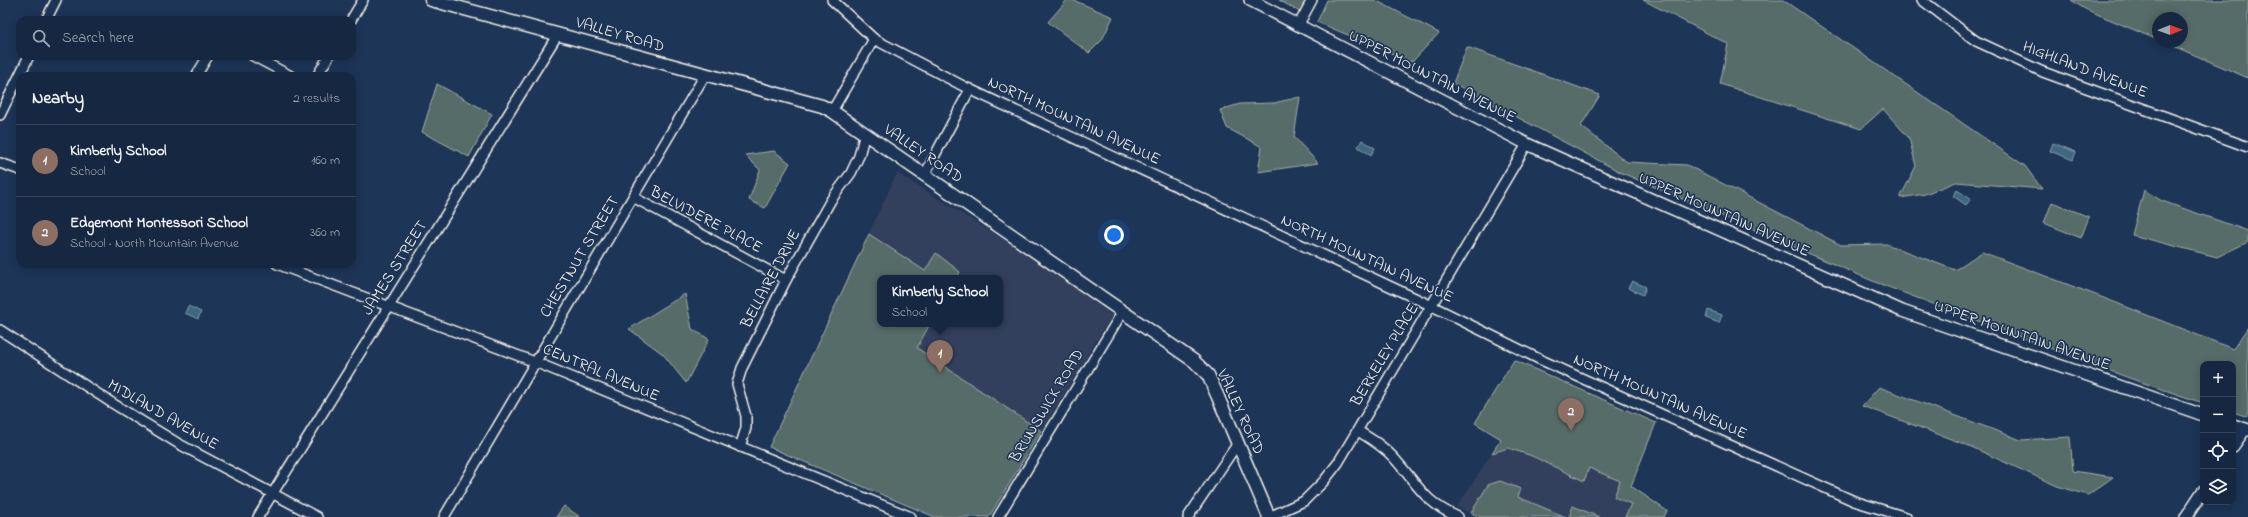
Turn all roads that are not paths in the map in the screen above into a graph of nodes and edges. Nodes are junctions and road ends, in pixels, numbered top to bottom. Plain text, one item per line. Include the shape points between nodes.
1 (56, 0) edge
2 (363, 0) edge
3 (431, 0) edge
4 (832, 0) edge
5 (1250, 0) edge
6 (1312, 0) edge
7 (1922, 0) edge
8 (459, 4) edge
9 (48, 16) edge
10 (353, 16) edge
11 (1298, 26) junction
12 (558, 34) junction
13 (874, 39) junction
14 (27, 60) edge
15 (206, 60) edge
16 (261, 60) edge
17 (327, 60) edge
18 (21, 72) edge
19 (198, 72) edge
20 (283, 72) edge
21 (319, 72) edge
22 (705, 75) junction
23 (16, 82) edge
24 (970, 89) junction
25 (832, 111) junction
26 (0, 115) edge
27 (865, 133) junction
28 (1527, 144) junction
29 (2248, 147) edge
30 (0, 163) edge
31 (16, 169) edge
32 (925, 174) junction
33 (633, 197) junction
34 (289, 268) edge
35 (786, 280) junction
36 (389, 306) junction
37 (1432, 306) junction
38 (1123, 311) junction
39 (0, 330) edge
40 (535, 362) junction
41 (2200, 413) edge
42 (2236, 426) edge
43 (2246, 429) edge
44 (1358, 431) junction
45 (2236, 442) edge
46 (1238, 443) junction
47 (740, 447) junction
48 (273, 494) junction
49 (2200, 496) edge
50 (258, 517) edge
51 (317, 517) edge
52 (444, 517) edge
53 (911, 517) edge
54 (998, 517) edge
55 (1188, 517) edge
56 (1269, 517) edge
57 (1458, 517) edge
58 (1906, 517) edge
59 (2186, 517) edge

1 - 9 street
2 - 10 street
3 - 8 main road, VALLEY ROAD
4 - 13 street, NORTH MOUNTAIN AVENUE
5 - 11 street, UPPER MOUNTAIN AVENUE
6 - 11 street
7 - 29 street, HIGHLAND AVENUE via 1976,41 2043,72
8 - 12 main road, VALLEY ROAD
11 - 28 street, UPPER MOUNTAIN AVENUE
12 - 22 main road, VALLEY ROAD
12 - 36 street, JAMES STREET
13 - 24 street, NORTH MOUNTAIN AVENUE
13 - 25 street
14 - 18 street
15 - 19 street
16 - 20 street
17 - 21 street
22 - 25 main road, VALLEY ROAD via 822,106
22 - 33 street, CHESTNUT STREET
23 - 26 street
24 - 32 street
24 - 37 street, NORTH MOUNTAIN AVENUE
25 - 27 main road, VALLEY ROAD
27 - 32 main road, VALLEY ROAD
27 - 35 street, BELLAIRE DRIVE via 851,173 831,200
28 - 37 street, BERKELEY PLACE
28 - 41 street, UPPER MOUNTAIN AVENUE via 1902,311
30 - 31 street
32 - 38 main road, VALLEY ROAD
33 - 35 street, BELVIDERE PLACE
33 - 40 street, CHESTNUT STREET
34 - 36 street, CENTRAL AVENUE
35 - 47 street, BELLAIRE DRIVE via 742,368 737,384 746,416 746,428
36 - 40 street, CENTRAL AVENUE
36 - 48 street, JAMES STREET
37 - 44 street, BERKELEY PLACE
37 - 58 street, NORTH MOUNTAIN AVENUE via 1539,360 1847,498
38 - 46 main road, VALLEY ROAD via 1179,350 1208,375
38 - 54 street, BRUNSWICK ROAD
39 - 48 street, MIDLAND AVENUE via 179,444
40 - 47 street, CENTRAL AVENUE
40 - 52 street, CHESTNUT STREET
42 - 43 street
43 - 45 street
44 - 56 street, BERKELEY PLACE via 1338,462 1311,495 1298,505
44 - 57 street via 1388,452 1426,498
46 - 55 street
46 - 56 main road, VALLEY ROAD
47 - 53 street, CENTRAL AVENUE
48 - 50 street, JAMES STREET
48 - 51 street, MIDLAND AVENUE
49 - 59 street

